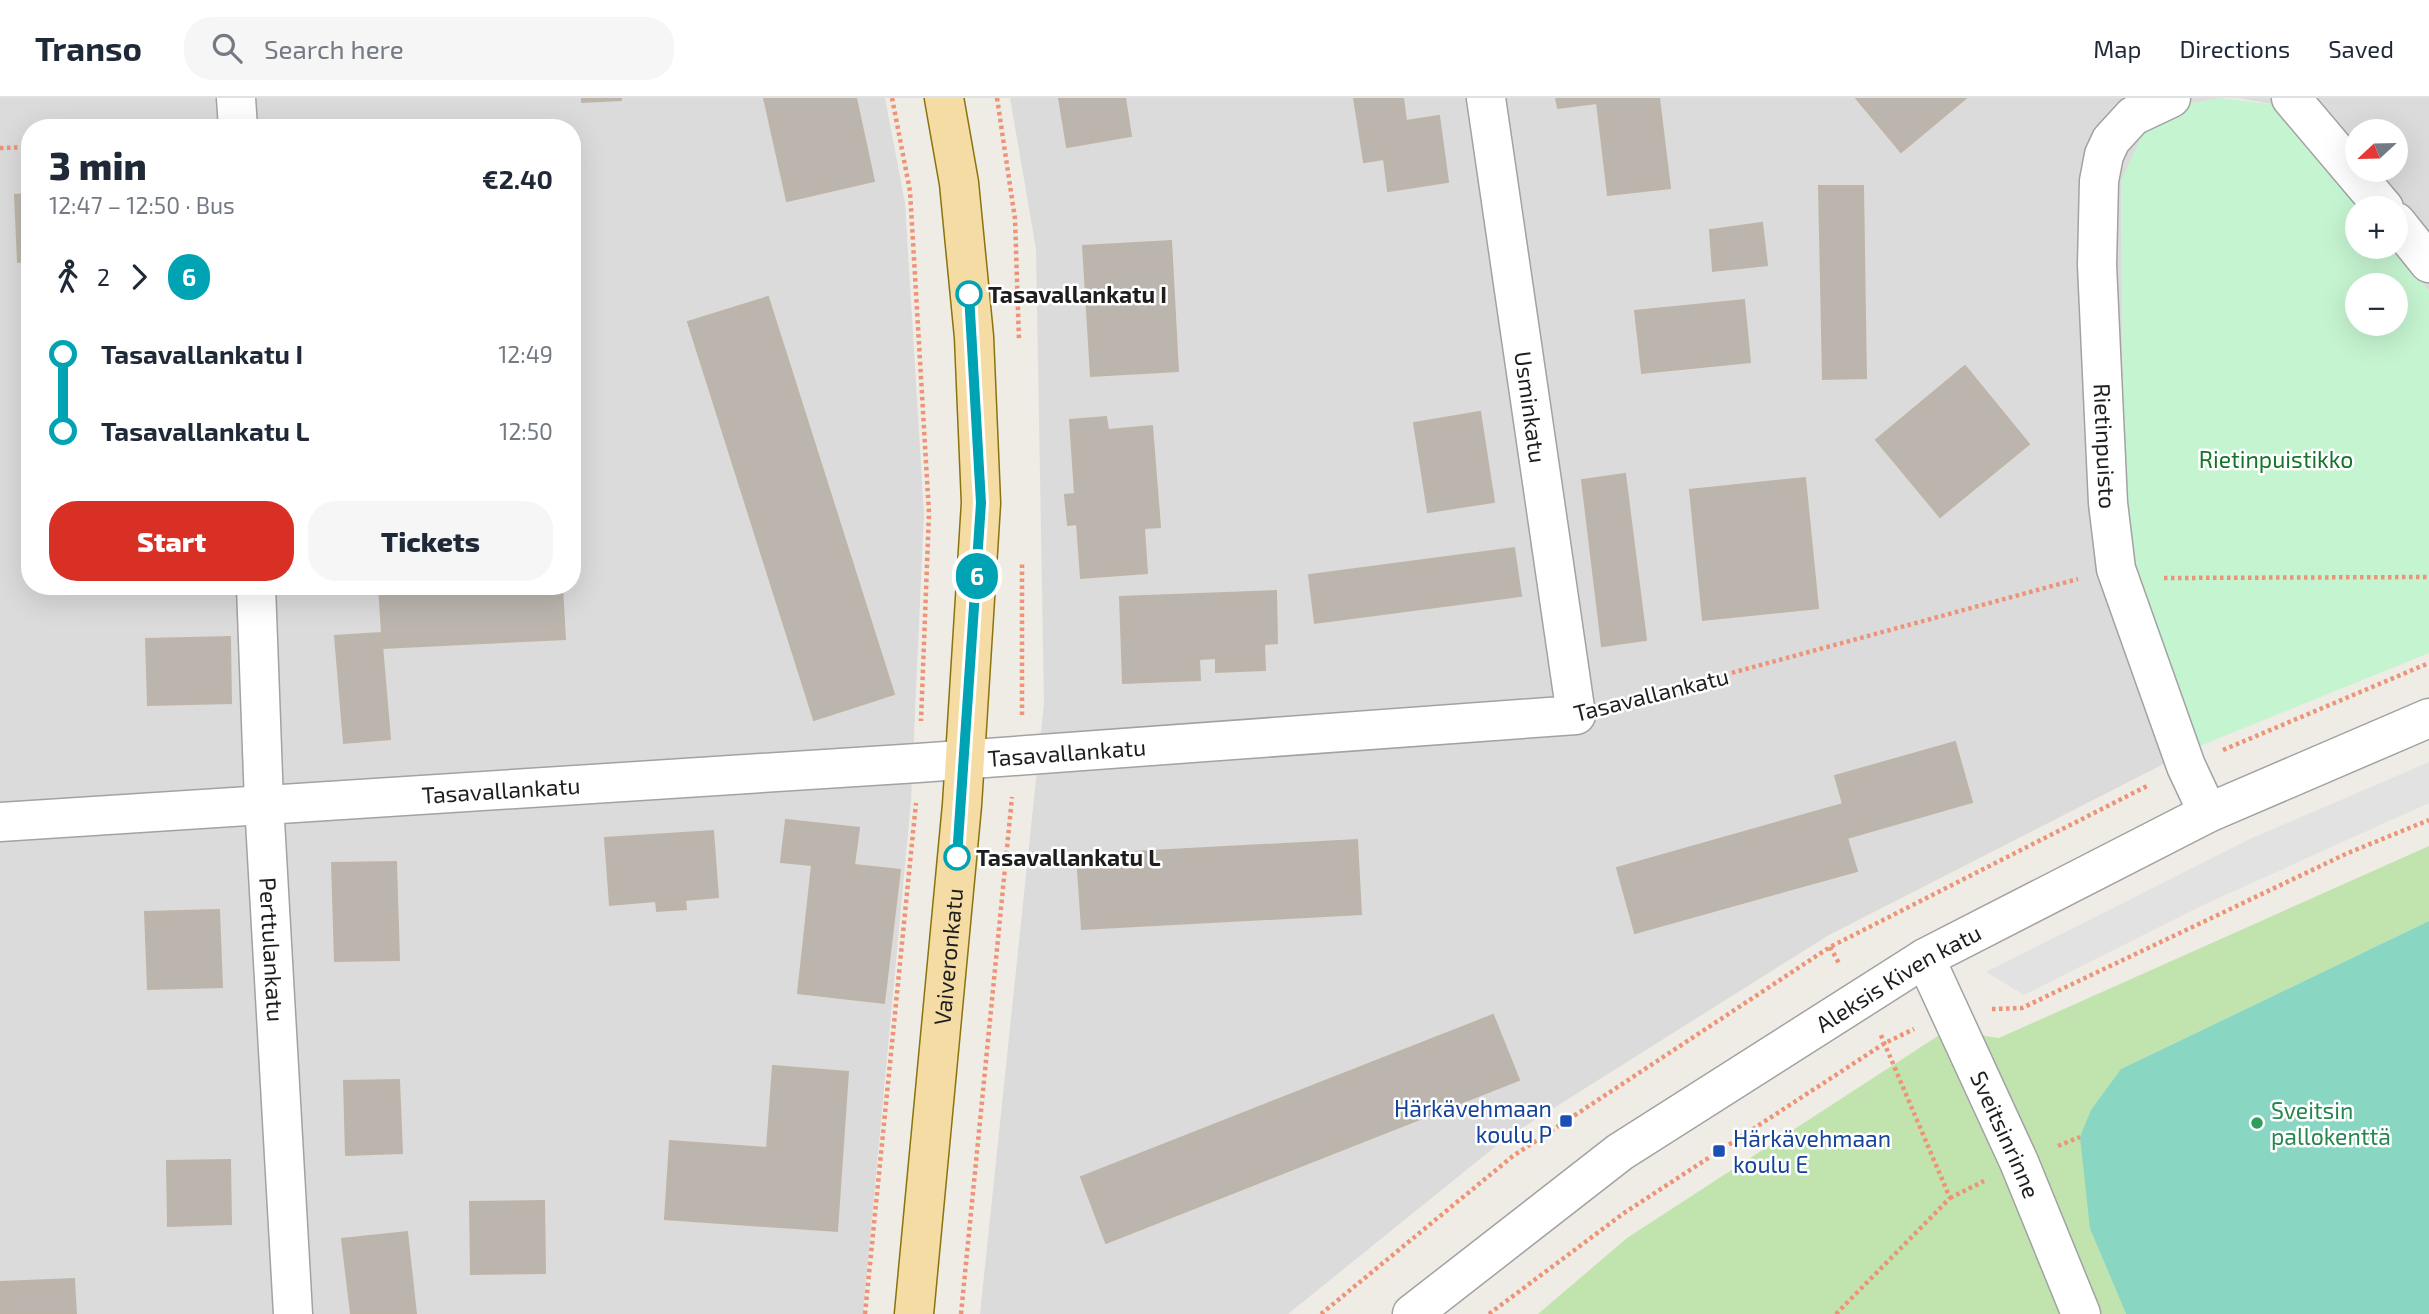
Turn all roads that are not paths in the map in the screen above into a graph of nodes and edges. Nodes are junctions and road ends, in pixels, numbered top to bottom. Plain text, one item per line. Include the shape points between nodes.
1 (236, 98) edge
2 (944, 98) edge
3 (1486, 98) edge
4 (2171, 98) edge
5 (2291, 98) edge
6 (237, 119) edge
7 (2374, 196) edge
8 (2408, 237) edge
9 (2429, 263) edge
10 (256, 595) edge
11 (1576, 715) joint
12 (2429, 718) edge
13 (965, 760) junction
14 (264, 803) junction
15 (2208, 813) junction
16 (0, 822) edge
17 (1925, 958) junction
18 (293, 1314) edge
19 (914, 1314) edge
20 (1412, 1314) edge
21 (2081, 1314) edge

1 - 6 street
2 - 13 main road, Vaiveronkatu via 959,183 970,299 981,503
3 - 11 street, Usminkatu
4 - 15 street, Rietinpuisto via 2133,116 2111,139 2099,181 2097,265 2108,503 2116,569 2186,766
5 - 7 street
8 - 9 street
10 - 14 street, Perttulankatu
11 - 13 street, Tasavallankatu
12 - 15 street, Aleksis Kiven katu
13 - 14 street, Tasavallankatu
13 - 19 main road, Vaiveronkatu
14 - 16 street, Tasavallankatu
14 - 18 street, Perttulankatu
15 - 17 street, Aleksis Kiven katu
17 - 20 street, Aleksis Kiven katu via 1620,1152
17 - 21 street, Sveitsinrinne via 2019,1162

